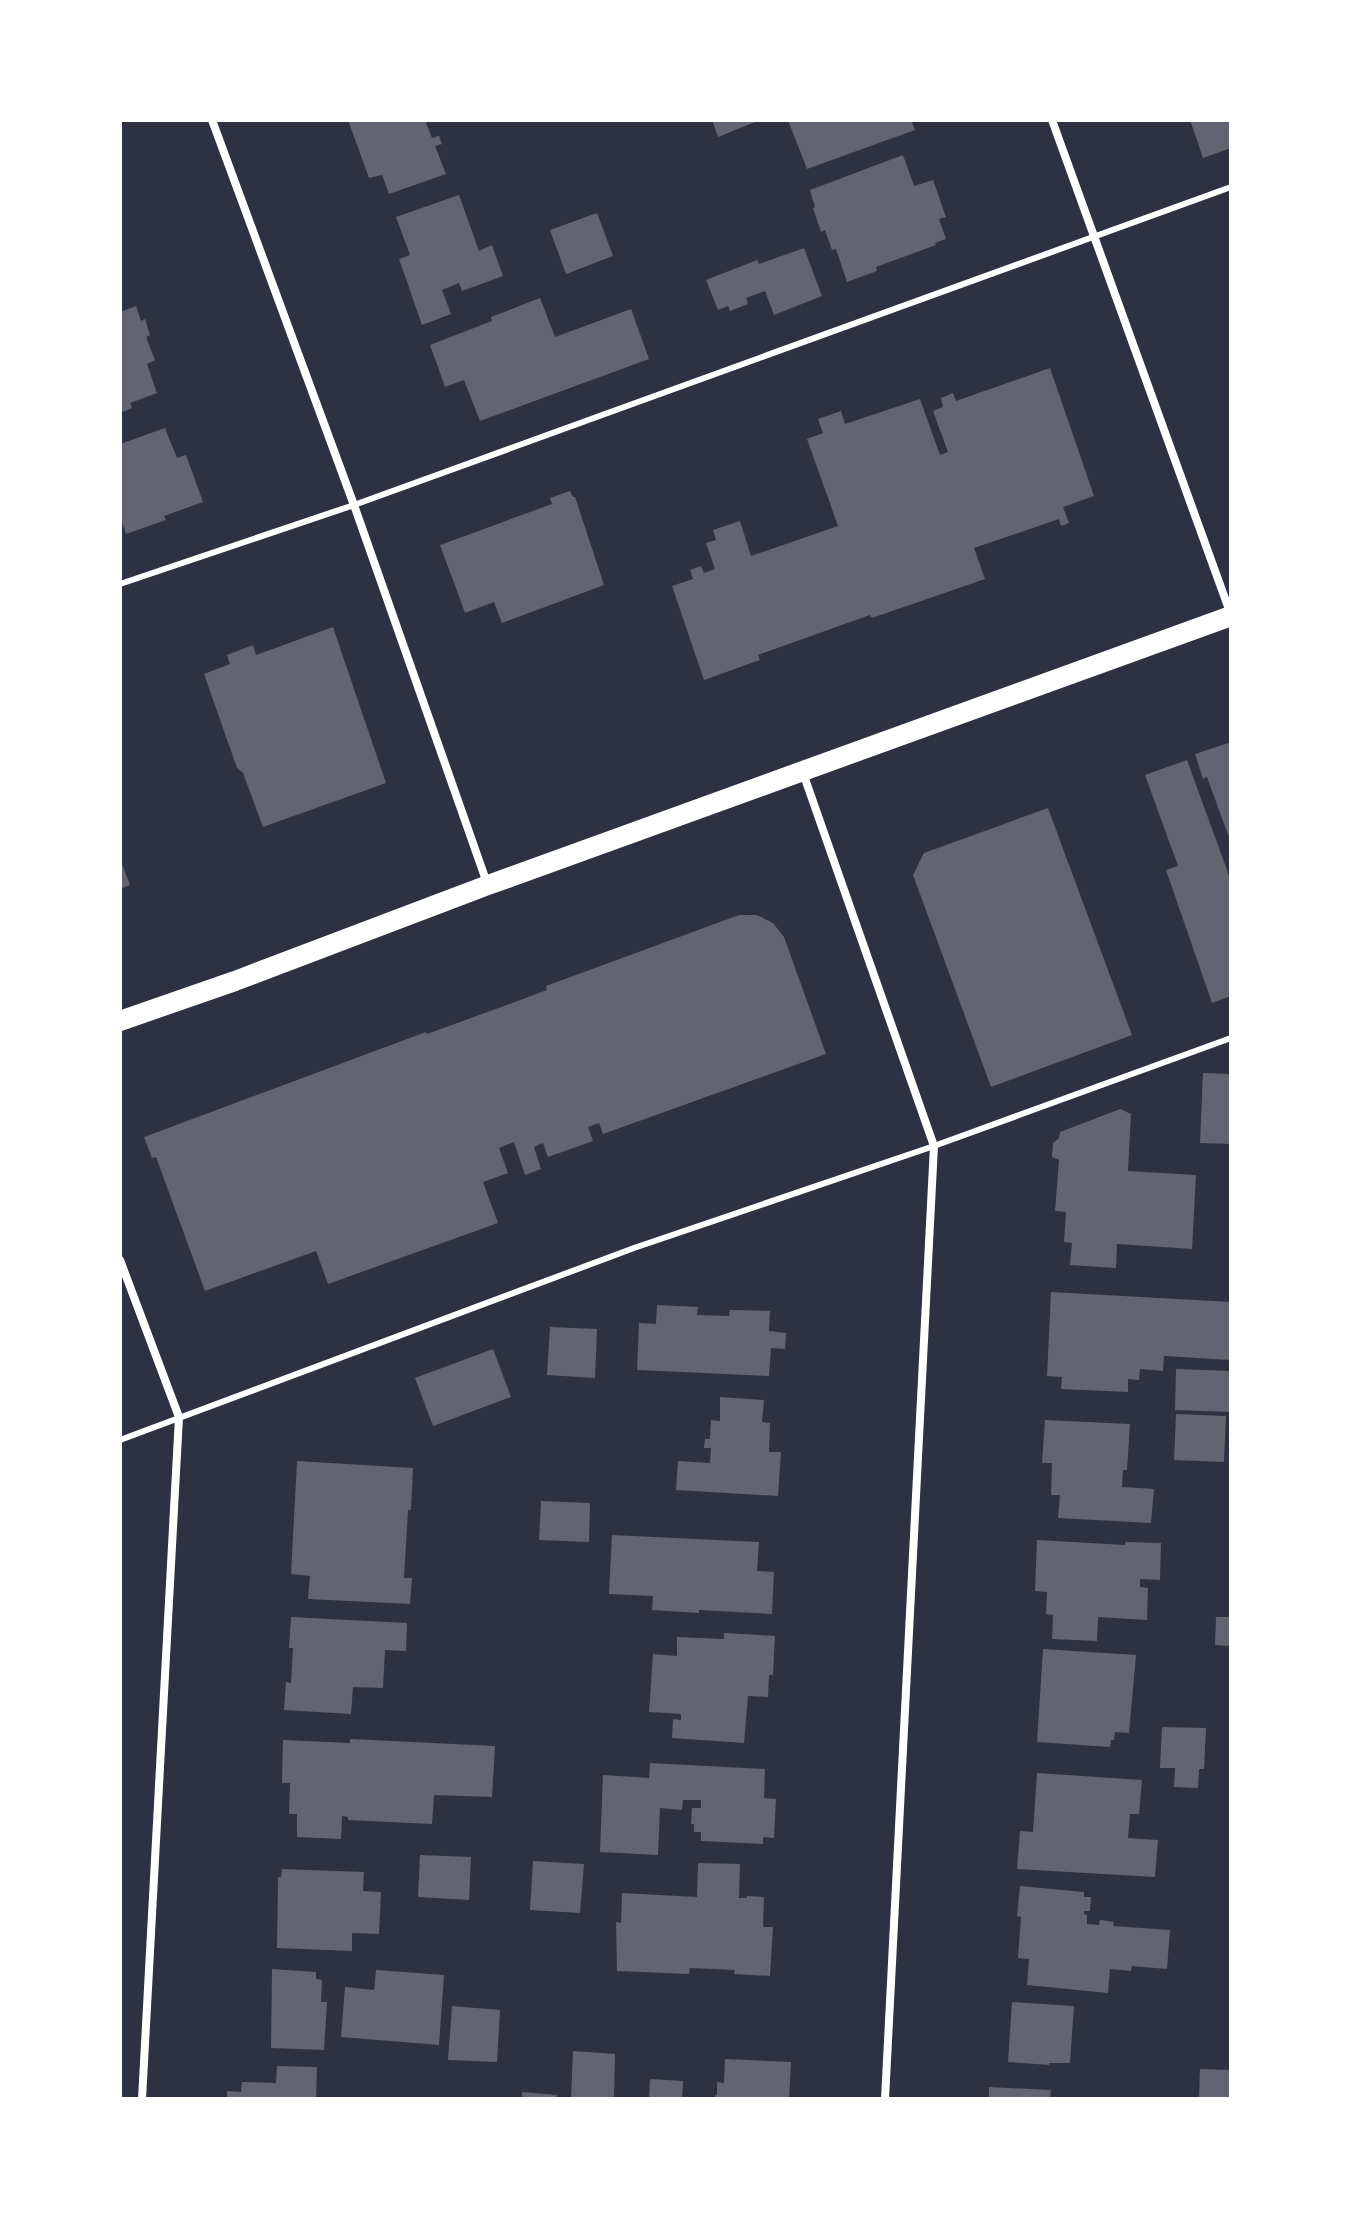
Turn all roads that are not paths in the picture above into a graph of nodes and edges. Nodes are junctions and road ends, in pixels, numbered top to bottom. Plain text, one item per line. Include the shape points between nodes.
1 (212, 120) edge
2 (1052, 120) edge
3 (1231, 187) edge
4 (1095, 236) junction
5 (354, 505) junction
6 (120, 584) edge
7 (1231, 616) edge
8 (803, 772) junction
9 (488, 885) junction
10 (120, 1021) edge
11 (1231, 1038) edge
12 (934, 1146) junction
13 (120, 1260) edge
14 (179, 1417) junction
15 (120, 1440) edge
16 (142, 2099) edge
17 (885, 2099) edge

1 - 5 street
2 - 4 street
3 - 4 lane
4 - 5 lane
4 - 7 street
5 - 6 lane
5 - 9 street
7 - 8 main road
8 - 9 main road
8 - 12 street
9 - 10 main road
11 - 12 lane
12 - 14 lane via 634,1248
12 - 17 street
13 - 14 street
14 - 15 lane
14 - 16 street

